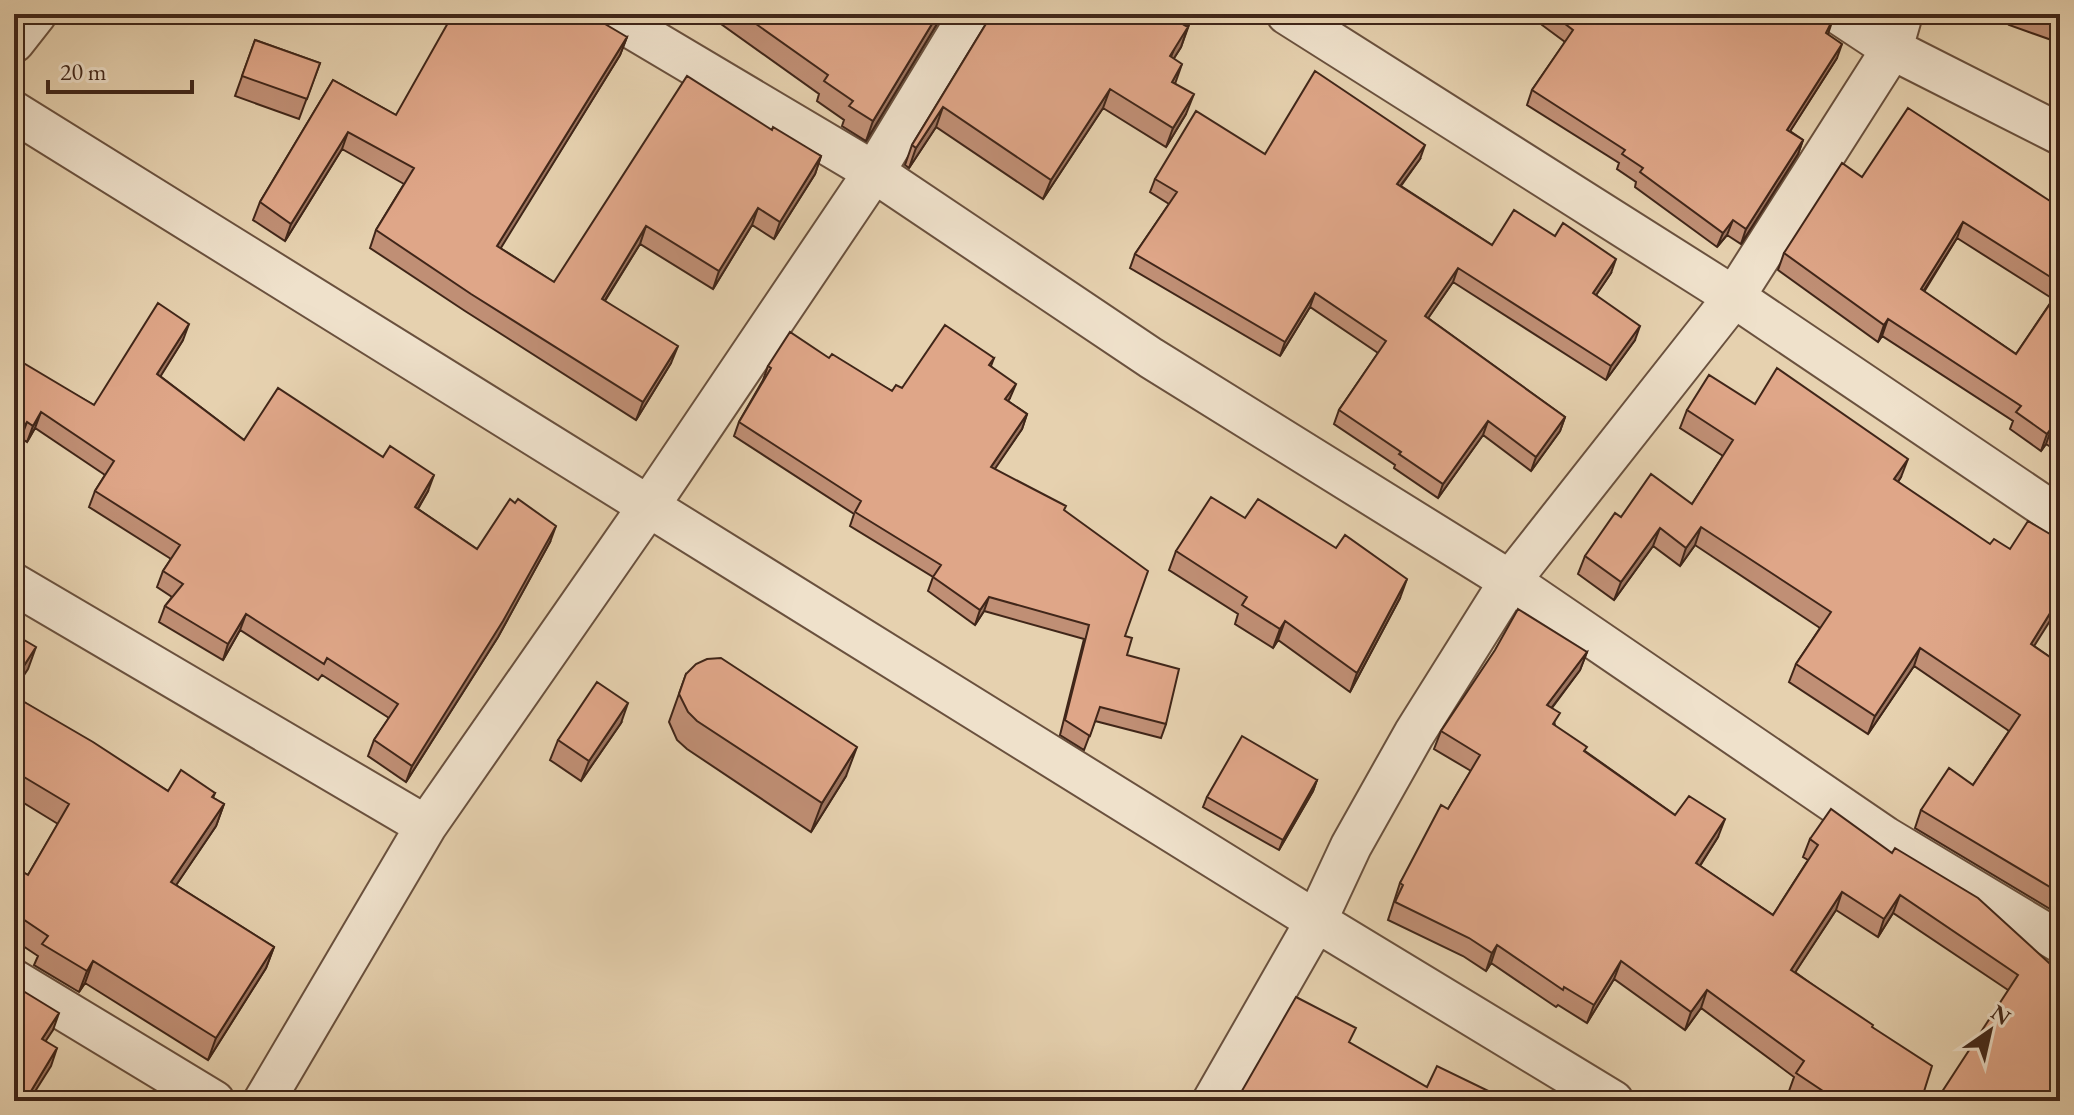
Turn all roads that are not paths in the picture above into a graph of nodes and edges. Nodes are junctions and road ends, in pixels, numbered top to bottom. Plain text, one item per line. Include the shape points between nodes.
1 (36, 14) edge
2 (608, 14) edge
3 (970, 14) edge
4 (1287, 14) edge
5 (1839, 14) edge
6 (1897, 31) edge
7 (14, 42) edge
8 (14, 112) edge
9 (2060, 134) edge
10 (874, 172) junction
11 (1734, 297) junction
12 (648, 507) junction
13 (2060, 517) edge
14 (1510, 581) junction
15 (14, 584) edge
16 (426, 826) junction
17 (1316, 921) junction
18 (2060, 942) edge
19 (14, 980) edge
20 (214, 1101) edge
21 (264, 1101) edge
22 (1213, 1101) edge
23 (1613, 1101) edge

1 - 7 street
2 - 10 street
3 - 10 street
4 - 11 street
5 - 6 street
6 - 9 street
6 - 11 street
8 - 12 street
10 - 12 street
10 - 14 street via 1151,358
11 - 13 street
11 - 14 street
12 - 16 street
12 - 17 street
14 - 17 street via 1414,734
14 - 18 street via 1885,837
15 - 16 street
16 - 21 street
17 - 22 street
17 - 23 street
19 - 20 street

